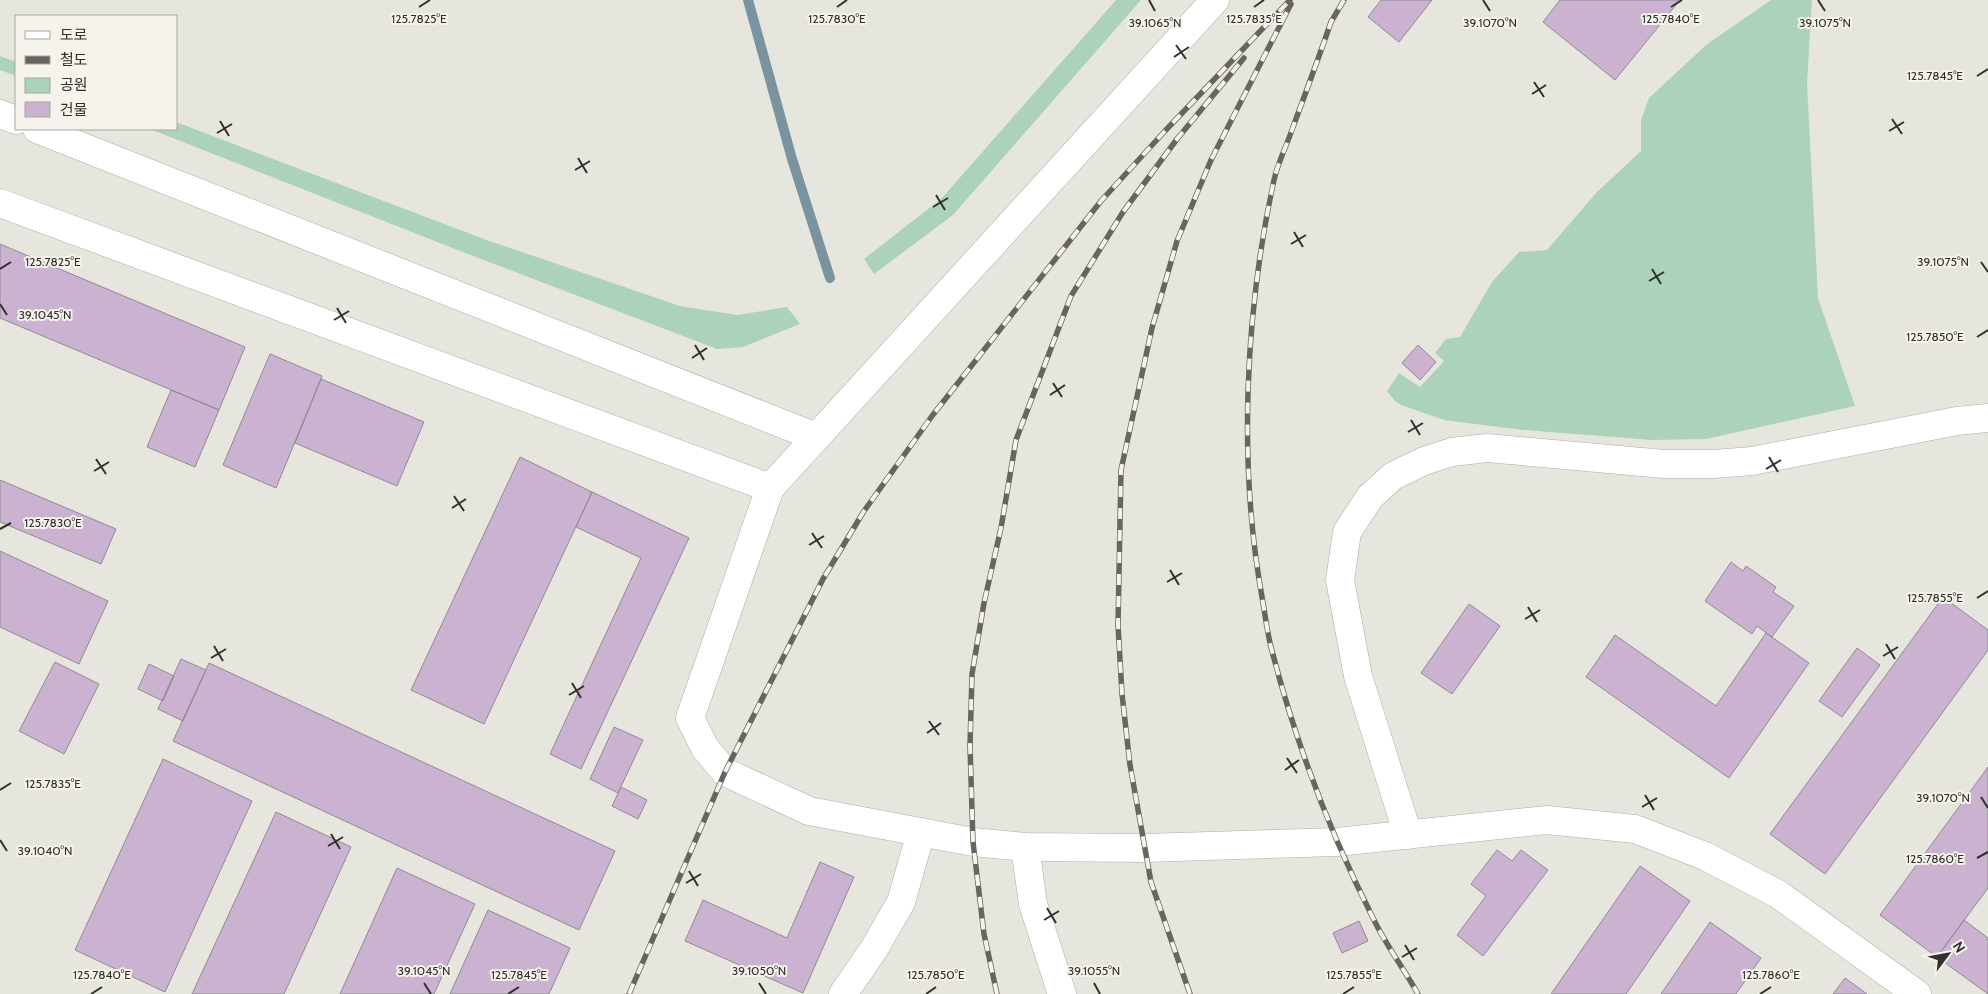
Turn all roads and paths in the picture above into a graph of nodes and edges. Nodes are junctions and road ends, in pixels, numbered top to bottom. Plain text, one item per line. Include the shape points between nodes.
1 (1215, 0) edge
2 (0, 114) edge
3 (15, 120) edge
4 (40, 130) edge
5 (0, 203) edge
6 (1988, 418) edge
7 (816, 437) junction
8 (770, 488) junction
9 (921, 832) junction
10 (1408, 835) junction
11 (1025, 847) junction
12 (843, 994) edge
13 (1062, 994) edge
14 (1918, 994) edge

1 - 7 street
2 - 3 street
4 - 7 street
5 - 8 street
6 - 10 street via 1957,421 1752,461 1664,464 1487,448 1452,452 1393,476 1370,498 1347,532 1340,580 1358,676
7 - 8 street
8 - 9 street via 690,718 705,748 725,772 809,811
9 - 11 street
9 - 12 street via 901,902
10 - 11 street via 1337,842 1145,848
10 - 14 street via 1547,820 1635,829 1705,856 1778,894
11 - 13 street via 1033,904

